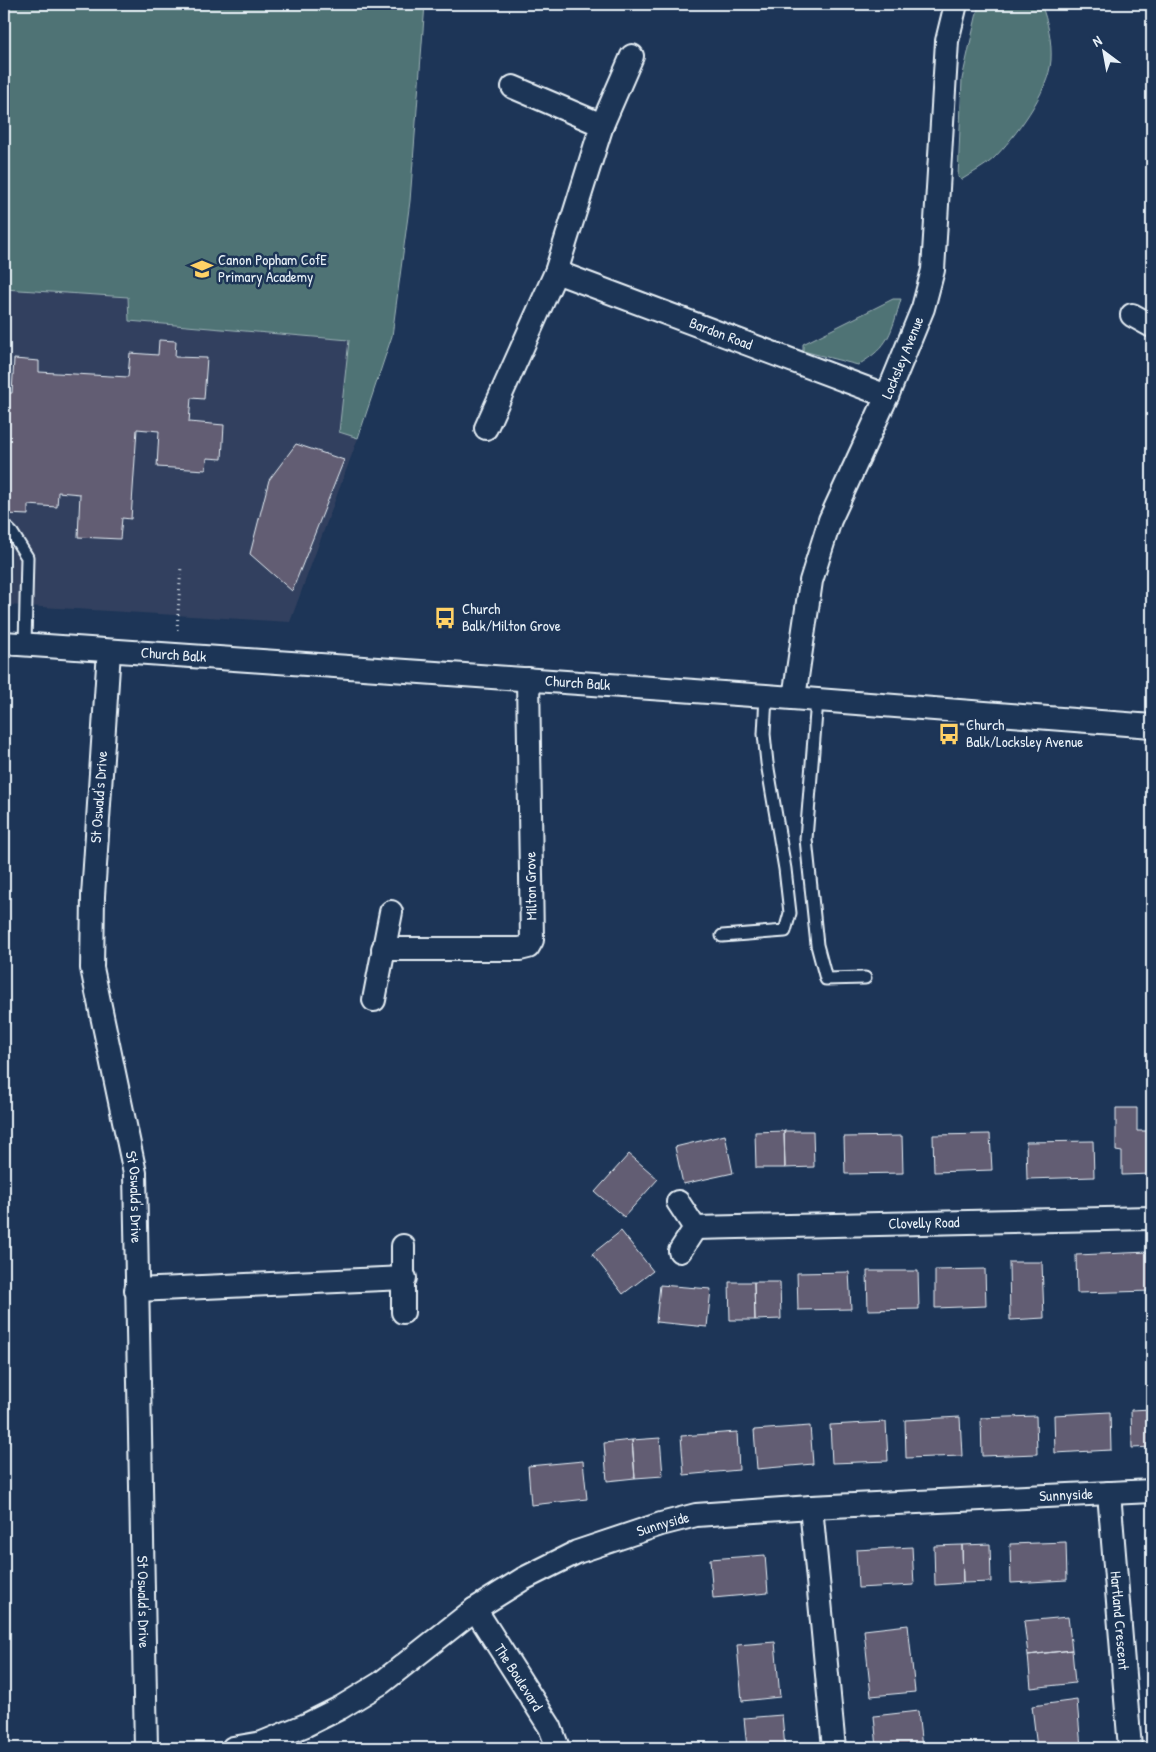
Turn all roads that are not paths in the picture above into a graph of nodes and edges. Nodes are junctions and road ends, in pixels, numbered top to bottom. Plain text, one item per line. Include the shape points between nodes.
1 (956, 4) edge
2 (632, 56) dead end
3 (514, 87) dead end
4 (602, 125) junction
5 (556, 272) junction
6 (1132, 315) dead end
7 (1152, 326) edge
8 (887, 396) junction
9 (486, 428) dead end
10 (4, 524) edge
11 (14, 644) edge
12 (109, 651) junction
13 (528, 680) junction
14 (766, 696) junction
15 (794, 698) junction
16 (816, 700) junction
17 (1152, 726) edge
18 (391, 912) dead end
19 (722, 936) dead end
20 (383, 949) junction
21 (865, 978) dead end
22 (374, 1000) dead end
23 (678, 1202) dead end
24 (1152, 1218) edge
25 (695, 1228) junction
26 (403, 1246) dead end
27 (680, 1251) dead end
28 (405, 1278) junction
29 (136, 1290) junction
30 (403, 1312) dead end
31 (1152, 1491) edge
32 (1109, 1493) junction
33 (811, 1507) junction
34 (474, 1609) junction
35 (146, 1748) edge
36 (233, 1748) edge
37 (558, 1748) edge
38 (834, 1748) edge
39 (1130, 1748) edge

1 - 8 street, Locksley Avenue via 947,41 933,270 923,308
2 - 4 street
3 - 4 street
4 - 5 street
5 - 8 street, Bardon Road
5 - 9 street
6 - 7 street
8 - 15 street, Locksley Avenue via 830,520 811,581
10 - 11 lane via 26,557
11 - 12 street, Church Balk
12 - 13 street, Church Balk
12 - 29 street, St Oswald's Drive via 92,896 92,968 135,1173
13 - 14 street, Church Balk
13 - 20 street, Milton Grove via 532,940 528,947 520,949
14 - 15 street, Church Balk
14 - 19 lane via 764,734 767,763 790,913 785,932
15 - 16 street, Church Balk
16 - 17 street, Church Balk
16 - 21 lane via 806,839 818,945 826,979
18 - 20 street
20 - 22 street
23 - 25 street
24 - 25 street, Clovelly Road
25 - 27 street
26 - 28 street
28 - 29 street
28 - 30 street
29 - 35 street, St Oswald's Drive
31 - 32 street, Sunnyside
32 - 33 street, Sunnyside
32 - 39 street, Hartland Crescent
33 - 34 street, Sunnyside via 696,1515 624,1535 577,1552 523,1579
33 - 38 street
34 - 36 street, Sunnyside via 381,1683 340,1708 262,1743
34 - 37 street, The Boulevard via 550,1727

